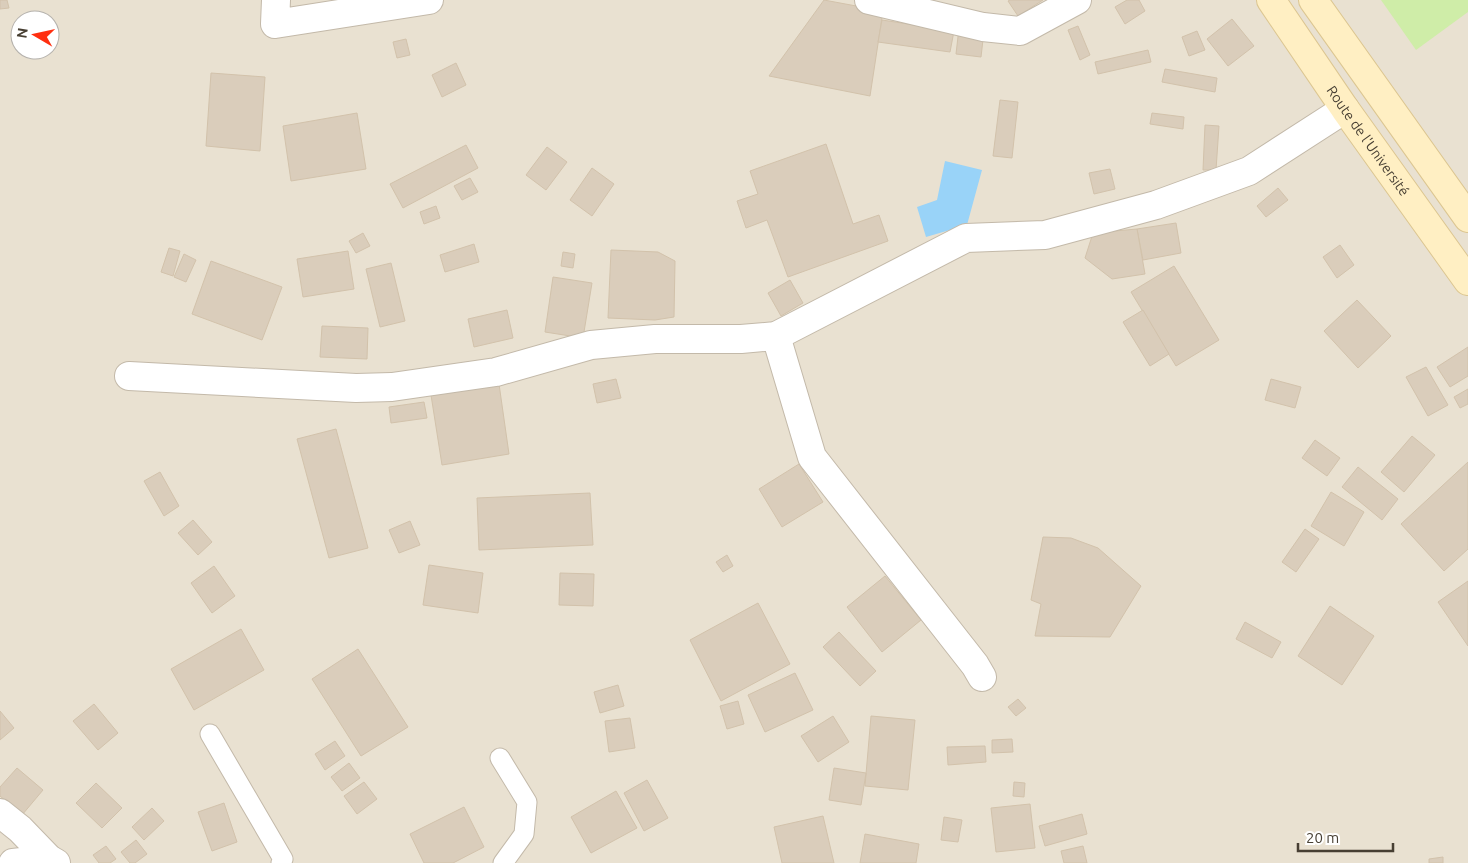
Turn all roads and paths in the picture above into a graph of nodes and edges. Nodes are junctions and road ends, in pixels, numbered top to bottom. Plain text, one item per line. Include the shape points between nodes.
1 (276, 0) edge
2 (428, 0) edge
3 (869, 0) edge
4 (1077, 0) edge
5 (1271, 0) edge
6 (1313, 0) edge
7 (1345, 110) junction
8 (1468, 218) edge
9 (1468, 281) edge
10 (776, 336) junction
11 (129, 376) dead end
12 (982, 677) dead end
13 (210, 734) dead end
14 (500, 758) dead end
15 (0, 813) edge
16 (52, 861) edge
17 (13, 863) edge
18 (281, 863) edge
19 (503, 863) edge

1 - 2 street via 275,24
3 - 4 street via 984,27 1020,32
5 - 7 main road, Route de l'Université
6 - 8 main road
7 - 9 main road, Route de l'Université
7 - 10 street via 1249,171 1156,205 1045,235 966,238
10 - 11 street via 655,339 591,345 496,372 392,388
10 - 12 street via 812,457
13 - 18 lane via 283,859
14 - 19 lane via 527,802 524,834
15 - 16 street
16 - 17 street

